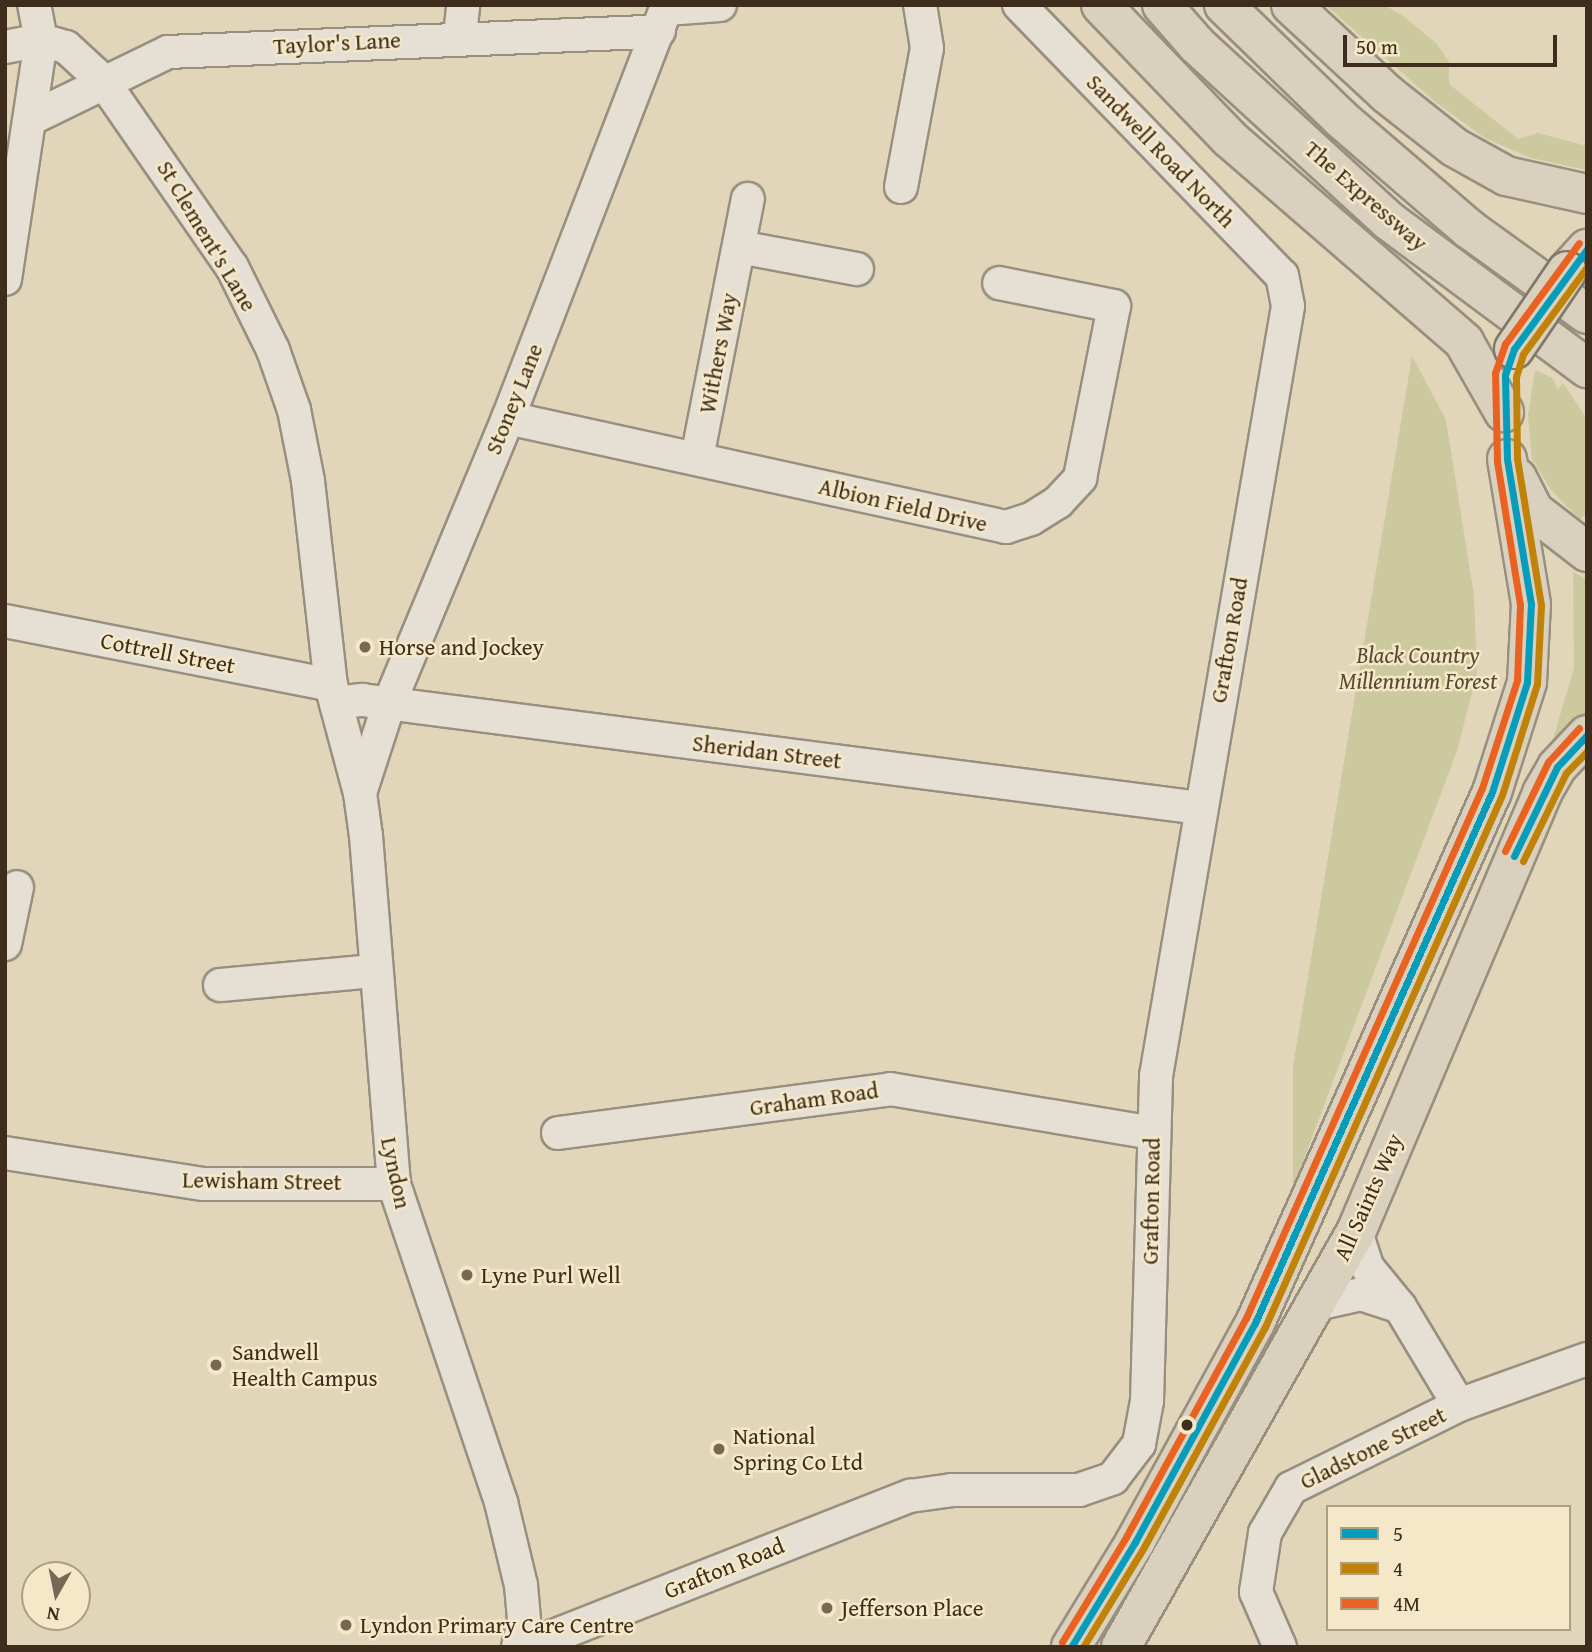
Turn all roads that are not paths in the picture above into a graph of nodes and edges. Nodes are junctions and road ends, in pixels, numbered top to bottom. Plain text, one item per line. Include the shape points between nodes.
1 (34, 5) edge
2 (463, 5) edge
3 (720, 5) edge
4 (920, 5) edge
5 (1019, 5) edge
6 (1101, 5) edge
7 (1162, 5) edge
8 (1224, 5) edge
9 (1291, 5) edge
10 (664, 15) edge
11 (460, 36) junction
12 (41, 40) junction
13 (5, 47) edge
14 (103, 81) junction
15 (30, 119) junction
16 (894, 174) dead end
17 (1587, 194) edge
18 (748, 199) dead end
19 (738, 247) junction
20 (1577, 260) edge
21 (856, 270) dead end
22 (5, 279) edge
23 (999, 283) dead end
24 (1288, 306) joint
25 (1587, 314) edge
26 (1587, 368) edge
27 (1504, 412) junction
28 (508, 418) junction
29 (697, 458) junction
30 (1507, 459) junction
31 (1587, 552) edge
32 (5, 621) edge
33 (333, 694) junction
34 (389, 704) junction
35 (1587, 735) edge
36 (360, 793) junction
37 (1199, 808) junction
38 (17, 887) dead end
39 (7, 929) edge
40 (374, 971) junction
41 (220, 985) dead end
42 (558, 1133) dead end
43 (1152, 1133) junction
44 (5, 1153) edge
45 (394, 1184) junction
46 (1356, 1232) junction
47 (1317, 1304) junction
48 (1400, 1307) junction
49 (1587, 1359) edge
50 (1459, 1405) junction
51 (518, 1647) edge
52 (526, 1647) edge
53 (1072, 1647) edge
54 (1121, 1647) edge
55 (1280, 1647) edge

1 - 12 street
2 - 11 street
3 - 10 street
4 - 16 street via 927,48
5 - 24 street, Sandwell Road North via 1282,276
6 - 27 highway via 1230,139 1464,342
7 - 26 highway, The Expressway via 1197,45 1389,221
8 - 25 highway, The Expressway via 1340,118 1459,220
9 - 17 highway via 1387,94 1454,147 1506,176
10 - 11 street, Taylor's Lane
10 - 28 street, Stoney Lane
11 - 14 street, Taylor's Lane via 168,52
12 - 13 street
12 - 14 street, St Clement's Lane via 66,47
12 - 15 street
14 - 15 street, Taylor's Lane
14 - 33 street, St Clement's Lane via 232,267 274,350 294,410 308,481
15 - 22 street
18 - 19 street, Withers Way
19 - 21 street
19 - 29 street, Withers Way
20 - 27 highway, bridge via 1514,349 1505,374
23 - 29 street, Albion Field Drive via 1114,306 1080,478 1058,502 1031,519 1006,527 954,519
24 - 37 street, Grafton Road
27 - 30 highway
28 - 29 street, Albion Field Drive
28 - 34 street, Stoney Lane
30 - 31 highway via 1534,511
30 - 53 highway via 1531,604 1527,682 1492,792 1255,1323
32 - 33 street, Cottrell Street
33 - 34 street, Sheridan Street
33 - 36 street, Lyndon
34 - 36 street, Stoney Lane
34 - 37 street, Sheridan Street
35 - 46 highway, All Saints Way via 1563,758 1542,793
36 - 40 street, Lyndon
37 - 43 street, Grafton Road via 1156,1076
38 - 39 street
40 - 41 street
40 - 45 street, Lyndon
42 - 43 street, Graham Road via 890,1089
43 - 52 street, Grafton Road via 1147,1401 1139,1444 1113,1478 1079,1490 952,1490 909,1496
44 - 45 street, Lewisham Street via 204,1184
45 - 51 street, Lyndon via 501,1502 522,1585 524,1620
46 - 47 highway, All Saints Way
46 - 48 street via 1368,1268
47 - 48 street via 1361,1294
47 - 54 highway, All Saints Way
48 - 50 street
49 - 50 street, Gladstone Street
50 - 55 street, Gladstone Street via 1291,1488 1265,1533 1258,1561 1256,1592

